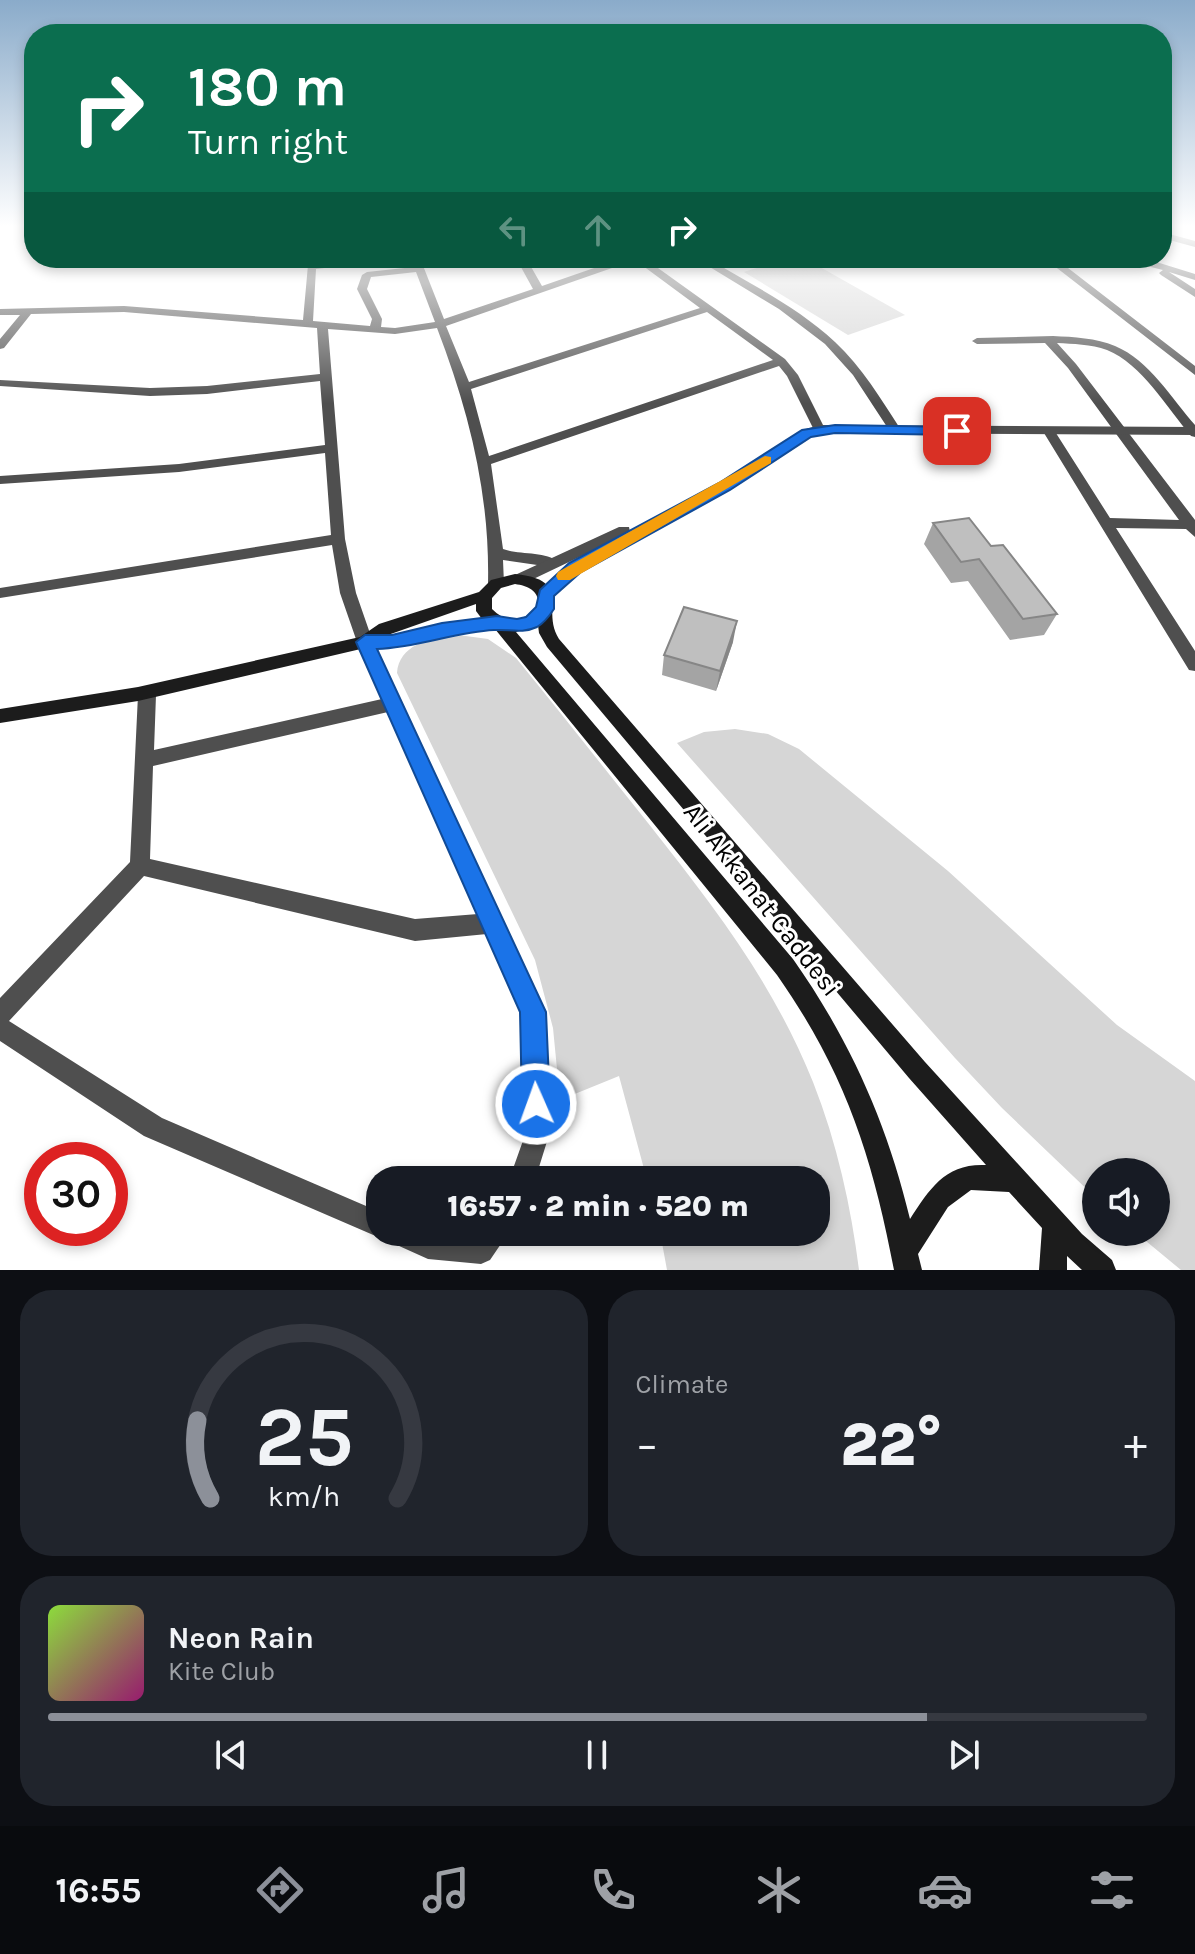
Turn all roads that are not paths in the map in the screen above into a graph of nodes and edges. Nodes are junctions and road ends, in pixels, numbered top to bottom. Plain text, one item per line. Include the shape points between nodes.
1 (312, 285) edge
2 (363, 285) edge
3 (425, 285) edge
4 (536, 285) edge
5 (553, 285) edge
6 (675, 285) edge
7 (745, 285) edge
8 (1084, 285) edge
9 (539, 290) junction
10 (709, 308) junction
11 (29, 310) junction
12 (0, 312) edge
13 (315, 324) junction
14 (438, 325) junction
15 (375, 329) junction
16 (977, 341) dead end
17 (1049, 341) junction
18 (0, 346) edge
19 (781, 361) junction
20 (1195, 372) edge
21 (326, 377) junction
22 (0, 383) edge
23 (465, 387) junction
24 (819, 429) junction
25 (895, 430) junction
26 (1120, 432) junction
27 (1194, 432) edge
28 (1050, 433) junction
29 (332, 448) junction
30 (483, 462) junction
31 (0, 480) edge
32 (725, 486) junction
33 (1106, 523) junction
34 (1193, 528) edge
35 (338, 539) junction
36 (497, 552) junction
37 (551, 562) junction
38 (520, 579) junction
39 (496, 584) junction
40 (0, 593) edge
41 (484, 596) junction
42 (546, 602) junction
43 (499, 624) junction
44 (365, 642) junction
45 (1195, 665) edge
46 (147, 695) junction
47 (393, 704) junction
48 (0, 716) edge
49 (144, 760) junction
50 (140, 866) junction
51 (493, 923) junction
52 (0, 1014) edge
53 (0, 1028) edge
54 (527, 1166) edge
55 (1015, 1179) junction
56 (366, 1219) edge
57 (1055, 1224) junction
58 (428, 1246) edge
59 (485, 1246) edge
60 (911, 1264) edge
61 (1053, 1270) edge
62 (1102, 1270) edge

1 - 13 street
2 - 15 street via 377,319
3 - 14 street
4 - 9 street
5 - 9 street
6 - 10 street
7 - 25 street via 831,343 864,381
8 - 20 street
9 - 14 street
10 - 19 street
10 - 23 street
11 - 12 street
11 - 13 street via 124,309
11 - 18 street
13 - 15 street
13 - 21 street
14 - 15 street
14 - 23 street
16 - 17 street
17 - 26 street
17 - 27 street via 1097,344 1121,353
19 - 24 street
19 - 30 street
21 - 22 street via 150,392
21 - 29 street
23 - 30 street
24 - 25 street
24 - 32 street
25 - 28 street
26 - 27 street
26 - 28 street
26 - 34 street
28 - 33 street
29 - 31 street via 179,468
29 - 35 street
30 - 36 street
32 - 37 street
32 - 42 street via 575,568
33 - 34 street
33 - 45 street
35 - 40 street
35 - 44 street via 348,593
36 - 37 street
36 - 39 street
37 - 38 street
38 - 39 main road
38 - 42 main road via 534,583
39 - 41 main road
41 - 43 main road via 484,611
41 - 44 main road via 385,628
42 - 43 main road via 528,624
42 - 55 main road, Ali Akkanat Caddesi via 547,633 553,643
43 - 44 main road
43 - 60 main road, Ali Akkanat Caddesi via 785,967 826,1028 858,1097
44 - 46 main road
44 - 47 street
46 - 48 main road
46 - 49 street
47 - 49 street
47 - 51 street
49 - 50 street
50 - 51 street via 415,930
50 - 52 street
51 - 54 street via 533,1012 537,1135
53 - 56 street via 153,1127
55 - 57 main road, Ali Akkanat Caddesi
55 - 60 main road via 967,1177 939,1198
57 - 61 main road
57 - 62 main road, Ali Akkanat Caddesi
58 - 59 street via 481,1251

